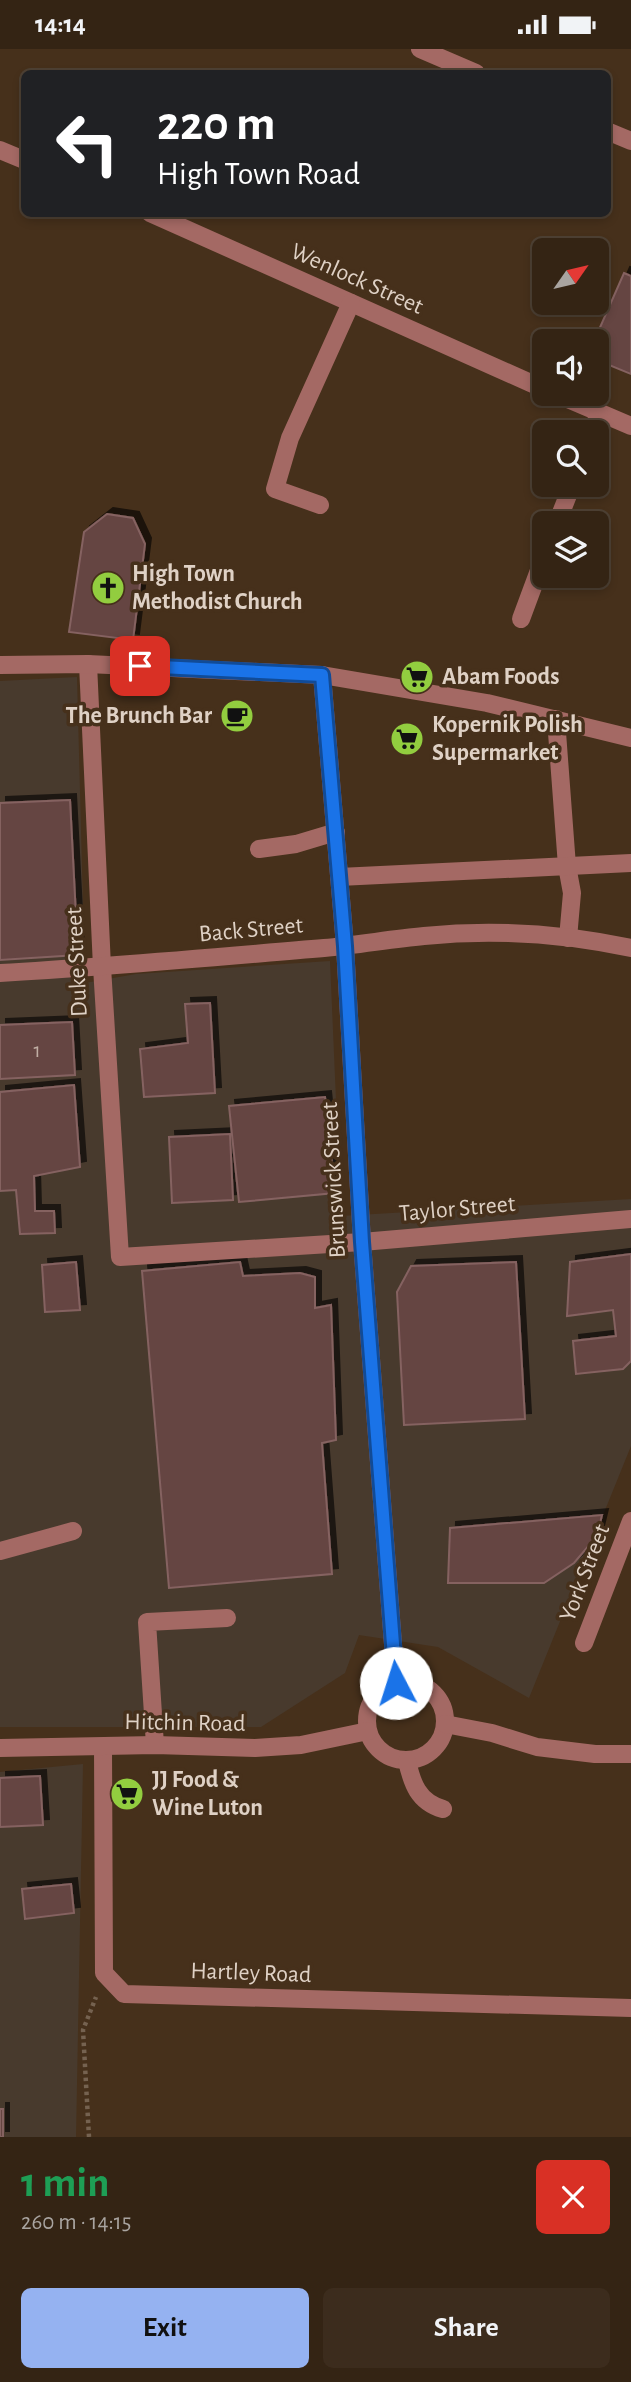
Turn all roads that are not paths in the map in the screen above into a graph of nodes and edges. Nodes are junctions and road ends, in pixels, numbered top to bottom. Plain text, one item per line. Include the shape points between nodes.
1 (420, 49) edge
2 (469, 70) edge
3 (611, 133) edge
4 (631, 141) edge
5 (0, 150) edge
6 (21, 159) edge
7 (159, 217) edge
8 (351, 303) junction
9 (532, 384) edge
10 (583, 406) edge
11 (599, 413) junction
12 (596, 420) edge
13 (631, 426) edge
14 (320, 505) dead end
15 (532, 588) edge
16 (521, 619) dead end
17 (88, 664) junction
18 (0, 665) edge
19 (322, 675) junction
20 (555, 719) junction
21 (631, 738) edge
22 (336, 832) junction
23 (259, 849) dead end
24 (631, 863) edge
25 (567, 866) junction
26 (339, 877) junction
27 (568, 938) junction
28 (345, 946) junction
29 (631, 948) edge
30 (102, 967) junction
31 (0, 973) edge
32 (631, 1219) edge
33 (362, 1242) junction
34 (120, 1257) joint
35 (631, 1521) edge
36 (73, 1531) dead end
37 (0, 1551) edge
38 (227, 1618) dead end
39 (584, 1643) dead end
40 (396, 1683) junction
41 (445, 1724) junction
42 (368, 1731) junction
43 (155, 1745) junction
44 (103, 1747) junction
45 (0, 1748) edge
46 (631, 1754) edge
47 (407, 1761) junction
48 (443, 1809) dead end
49 (631, 2008) edge

1 - 2 street
3 - 4 street
5 - 6 street
7 - 8 street, Wenlock Street
8 - 9 street, Wenlock Street
8 - 14 street via 290,438 275,489
10 - 11 street
11 - 12 street
11 - 13 street
15 - 16 street
17 - 18 street
17 - 19 street
17 - 30 street, Duke Street
19 - 20 street
19 - 22 street, Brunswick Street
20 - 21 street
20 - 25 street
22 - 23 street
22 - 26 street, Brunswick Street
24 - 25 street
25 - 26 street
25 - 27 street via 572,894
26 - 28 street, Brunswick Street
27 - 28 street, Back Street via 426,936
27 - 29 street, Back Street
28 - 30 street, Back Street
28 - 33 street, Brunswick Street
30 - 31 street, Back Street
30 - 34 street, Duke Street
32 - 33 street, Taylor Street
33 - 34 street, Taylor Street
33 - 40 street, Brunswick Street
35 - 39 street, York Street
36 - 37 street
38 - 43 street via 148,1622
40 - 41 street via 417,1683 433,1692 442,1703
40 - 42 street via 377,1694 368,1711
41 - 46 street via 537,1747
41 - 47 street via 438,1745 428,1755
42 - 43 street, Hitchin Road via 266,1748
42 - 47 street via 383,1753
43 - 44 street, Hitchin Road
44 - 45 street, Hitchin Road
44 - 49 street, Hartley Road via 104,1973 124,1994
47 - 48 street via 413,1787

